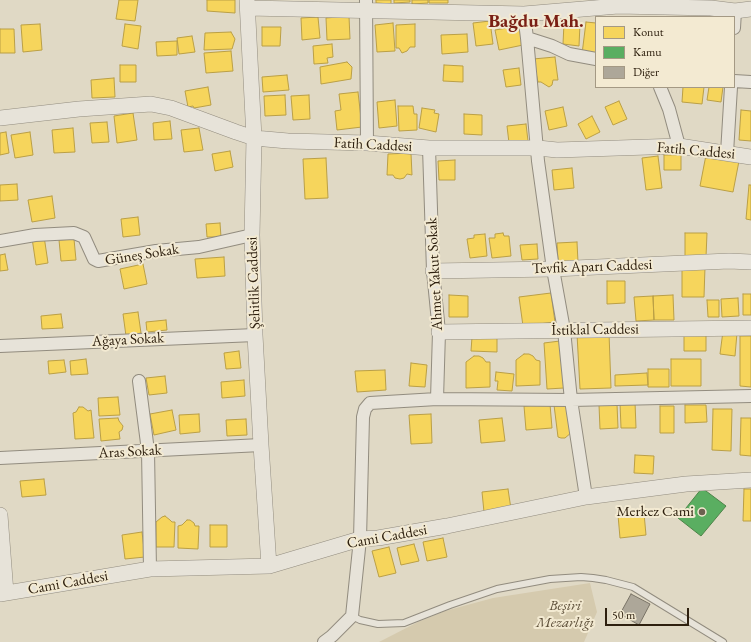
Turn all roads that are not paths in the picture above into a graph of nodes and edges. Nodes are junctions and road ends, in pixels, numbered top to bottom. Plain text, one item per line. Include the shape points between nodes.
1 (248, 4) edge
2 (710, 4) edge
3 (366, 5) edge
4 (751, 9) edge
5 (735, 11) junction
6 (524, 14) junction
7 (735, 16) edge
8 (527, 38) junction
9 (595, 59) edge
10 (735, 81) edge
11 (751, 82) edge
12 (660, 88) edge
13 (731, 88) edge
14 (0, 118) edge
15 (254, 138) junction
16 (367, 143) junction
17 (679, 146) junction
18 (429, 148) junction
19 (538, 148) junction
20 (727, 153) junction
21 (751, 157) edge
22 (252, 235) junction
23 (0, 241) edge
24 (751, 262) edge
25 (553, 269) junction
26 (433, 271) junction
27 (751, 328) edge
28 (564, 330) junction
29 (439, 332) junction
30 (255, 335) junction
31 (0, 346) edge
32 (139, 381) dead end
33 (751, 396) edge
34 (437, 399) junction
35 (571, 400) junction
36 (261, 445) junction
37 (148, 451) junction
38 (0, 458) edge
39 (751, 480) edge
40 (586, 497) junction
41 (0, 515) edge
42 (360, 539) junction
43 (269, 566) junction
44 (150, 569) junction
45 (3, 594) edge
46 (352, 616) junction
47 (324, 642) edge
48 (723, 642) edge

1 - 3 street
1 - 15 street, Şehitlik Caddesi
2 - 5 street
2 - 6 street via 618,6
3 - 6 street
3 - 16 street
4 - 5 street
5 - 7 street
6 - 8 street
8 - 9 street via 569,54
8 - 19 street
10 - 11 street
12 - 17 street
13 - 20 street
14 - 15 street, Fatih Caddesi via 151,104 171,108
15 - 16 street, Fatih Caddesi
15 - 22 street, Şehitlik Caddesi
16 - 18 street, Fatih Caddesi
17 - 19 street, Fatih Caddesi via 557,150
17 - 20 street, Fatih Caddesi
18 - 19 street, Fatih Caddesi
18 - 26 street, Ahmet Yakut Sokak
19 - 25 street
20 - 21 street, Fatih Caddesi
22 - 23 street, Güneş Sokak via 199,247 98,261 94,259 84,237 74,232
22 - 30 street, Şehitlik Caddesi
24 - 25 street, Tevfik Aparı Caddesi
25 - 26 street, Tevfik Aparı Caddesi
25 - 28 street
26 - 29 street, Ahmet Yakut Sokak
27 - 28 street, İstiklal Caddesi
28 - 29 street, İstiklal Caddesi
28 - 35 street
29 - 34 street, Ahmet Yakut Sokak
30 - 31 street, Ağaya Sokak
30 - 36 street, Şehitlik Caddesi
32 - 37 street
33 - 35 street
34 - 35 street
34 - 42 street via 370,403 365,408
35 - 40 street
36 - 37 street, Aras Sokak
36 - 43 street, Şehitlik Caddesi
37 - 38 street, Aras Sokak
37 - 44 street
39 - 40 street, Cami Caddesi via 686,484
40 - 42 street, Cami Caddesi via 448,526
41 - 45 street
42 - 43 street, Cami Caddesi
42 - 46 street
43 - 44 street, Cami Caddesi
44 - 45 street, Cami Caddesi
46 - 47 street
46 - 48 lane via 378,624 404,623 497,589 550,579 593,578 634,587

